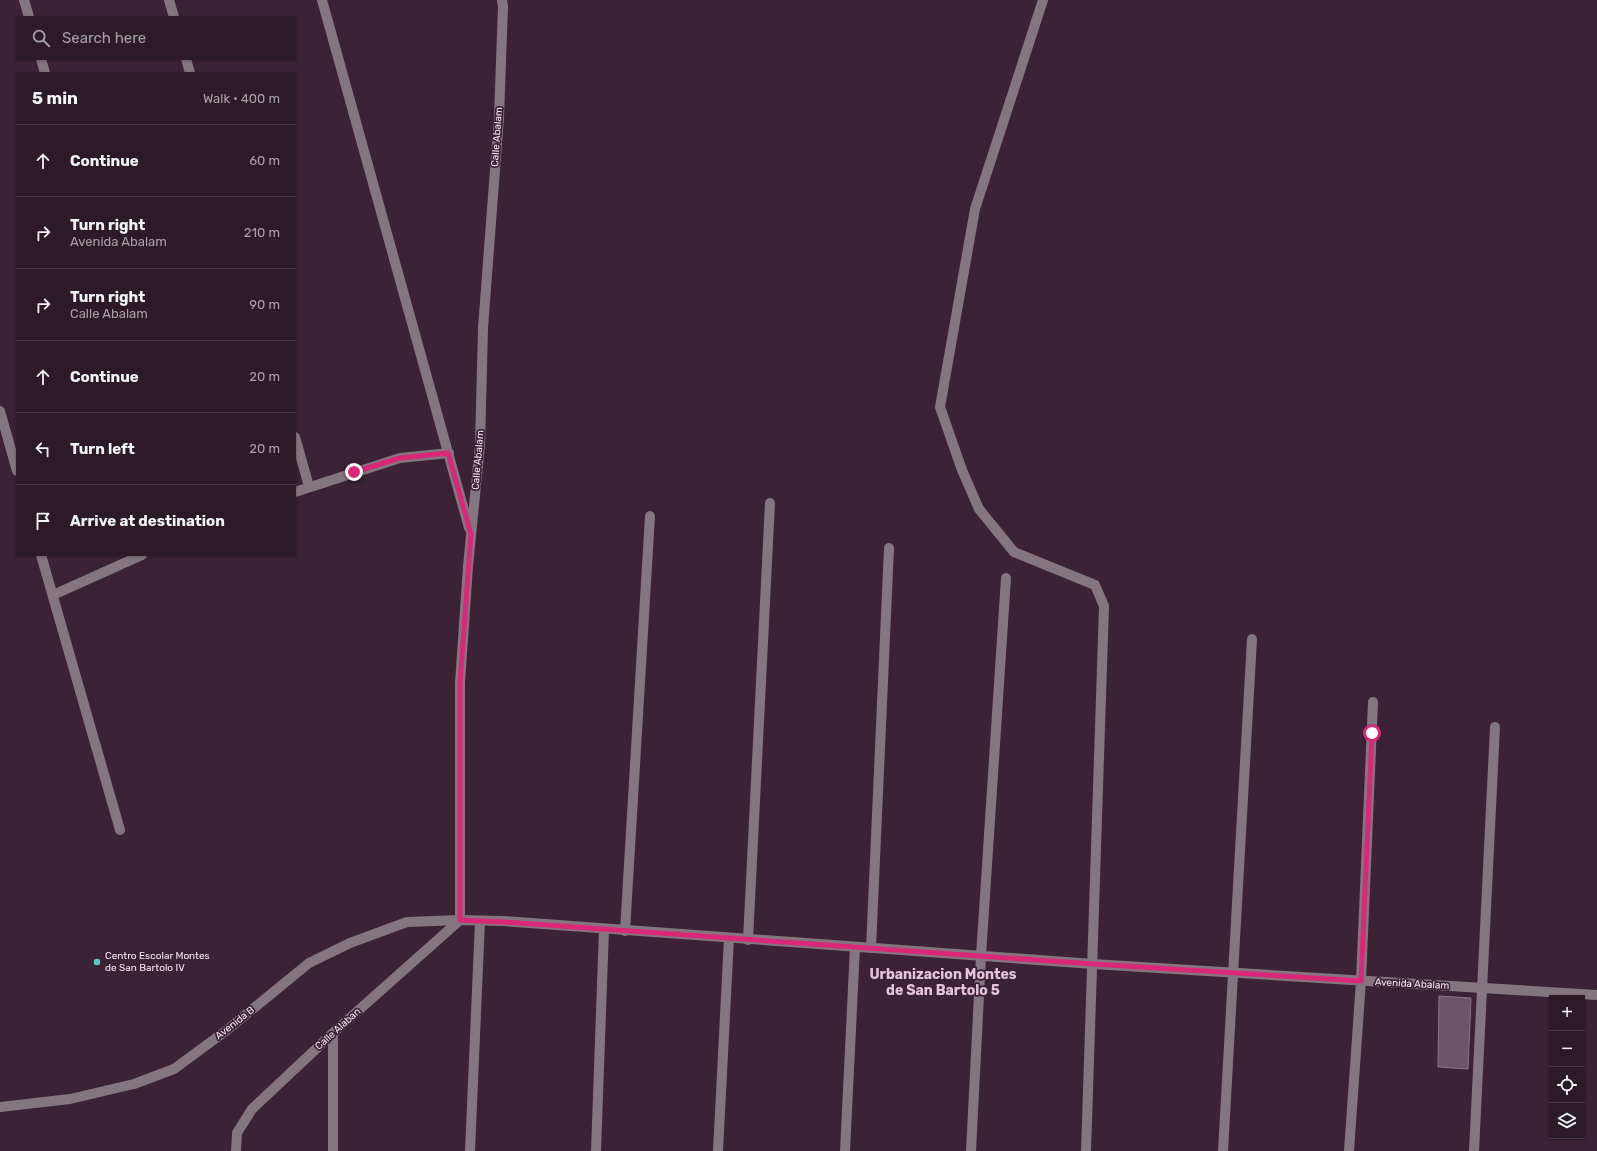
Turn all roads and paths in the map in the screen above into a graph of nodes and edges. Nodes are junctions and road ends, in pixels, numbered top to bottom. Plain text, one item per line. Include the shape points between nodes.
1 (24, 0) edge
2 (169, 0) edge
3 (322, 0) edge
4 (502, 0) edge
5 (1043, 0) edge
6 (28, 16) edge
7 (174, 16) edge
8 (41, 60) edge
9 (186, 60) edge
10 (45, 72) edge
11 (190, 72) edge
12 (0, 411) edge
13 (296, 440) edge
14 (448, 453) junction
15 (16, 467) edge
16 (309, 486) junction
17 (296, 492) edge
18 (770, 503) dead end
19 (650, 516) dead end
20 (471, 534) junction
21 (889, 548) dead end
22 (41, 556) edge
23 (140, 556) edge
24 (1006, 578) dead end
25 (53, 595) junction
26 (1252, 639) dead end
27 (1373, 702) dead end
28 (1495, 727) dead end
29 (120, 830) dead end
30 (460, 920) junction
31 (480, 921) junction
32 (604, 929) junction
33 (625, 931) junction
34 (730, 938) junction
35 (748, 940) junction
36 (855, 947) junction
37 (871, 948) junction
38 (981, 956) junction
39 (1093, 964) junction
40 (1233, 973) junction
41 (1361, 981) junction
42 (1482, 988) junction
43 (1597, 995) edge
44 (333, 1033) junction
45 (0, 1107) edge
46 (236, 1151) edge
47 (333, 1151) edge
48 (470, 1151) edge
49 (596, 1151) edge
50 (718, 1151) edge
51 (845, 1151) edge
52 (971, 1151) edge
53 (1086, 1151) edge
54 (1223, 1151) edge
55 (1349, 1151) edge
56 (1474, 1151) edge

1 - 6 street
2 - 7 street
3 - 14 street
4 - 20 street, Calle Abalam via 499,117 483,328 480,445
5 - 39 street via 975,208 940,406 962,470 979,509 1014,552 1095,585 1104,606
8 - 10 street
9 - 11 street
12 - 15 street
13 - 16 street
14 - 16 street via 400,458
14 - 20 street
16 - 17 street
18 - 35 street
19 - 33 street
20 - 30 street, Calle Abalam via 460,683
21 - 37 street
22 - 25 street
23 - 25 street
24 - 38 street
25 - 29 street
26 - 40 street
27 - 41 street
28 - 42 street
30 - 31 street, Avenida Abalam
30 - 44 street, Calle Alaban
30 - 45 street, Avenida B via 407,922 350,943 309,963 227,1030 174,1069 134,1084 70,1099
31 - 32 street, Avenida Abalam
31 - 48 street
32 - 33 street, Avenida Abalam
32 - 49 street
33 - 34 street, Avenida Abalam
34 - 35 street, Avenida Abalam
34 - 50 street
35 - 36 street, Avenida Abalam
36 - 37 street, Avenida Abalam
36 - 51 street
37 - 38 street, Avenida Abalam
38 - 39 street, Avenida Abalam
38 - 52 street
39 - 40 street, Avenida Abalam
39 - 53 street
40 - 41 street, Avenida Abalam
40 - 54 street
41 - 42 street, Avenida Abalam
41 - 55 street
42 - 43 street, Avenida Abalam
42 - 56 street
44 - 46 street, Calle Alaban via 252,1109 237,1133
44 - 47 street

